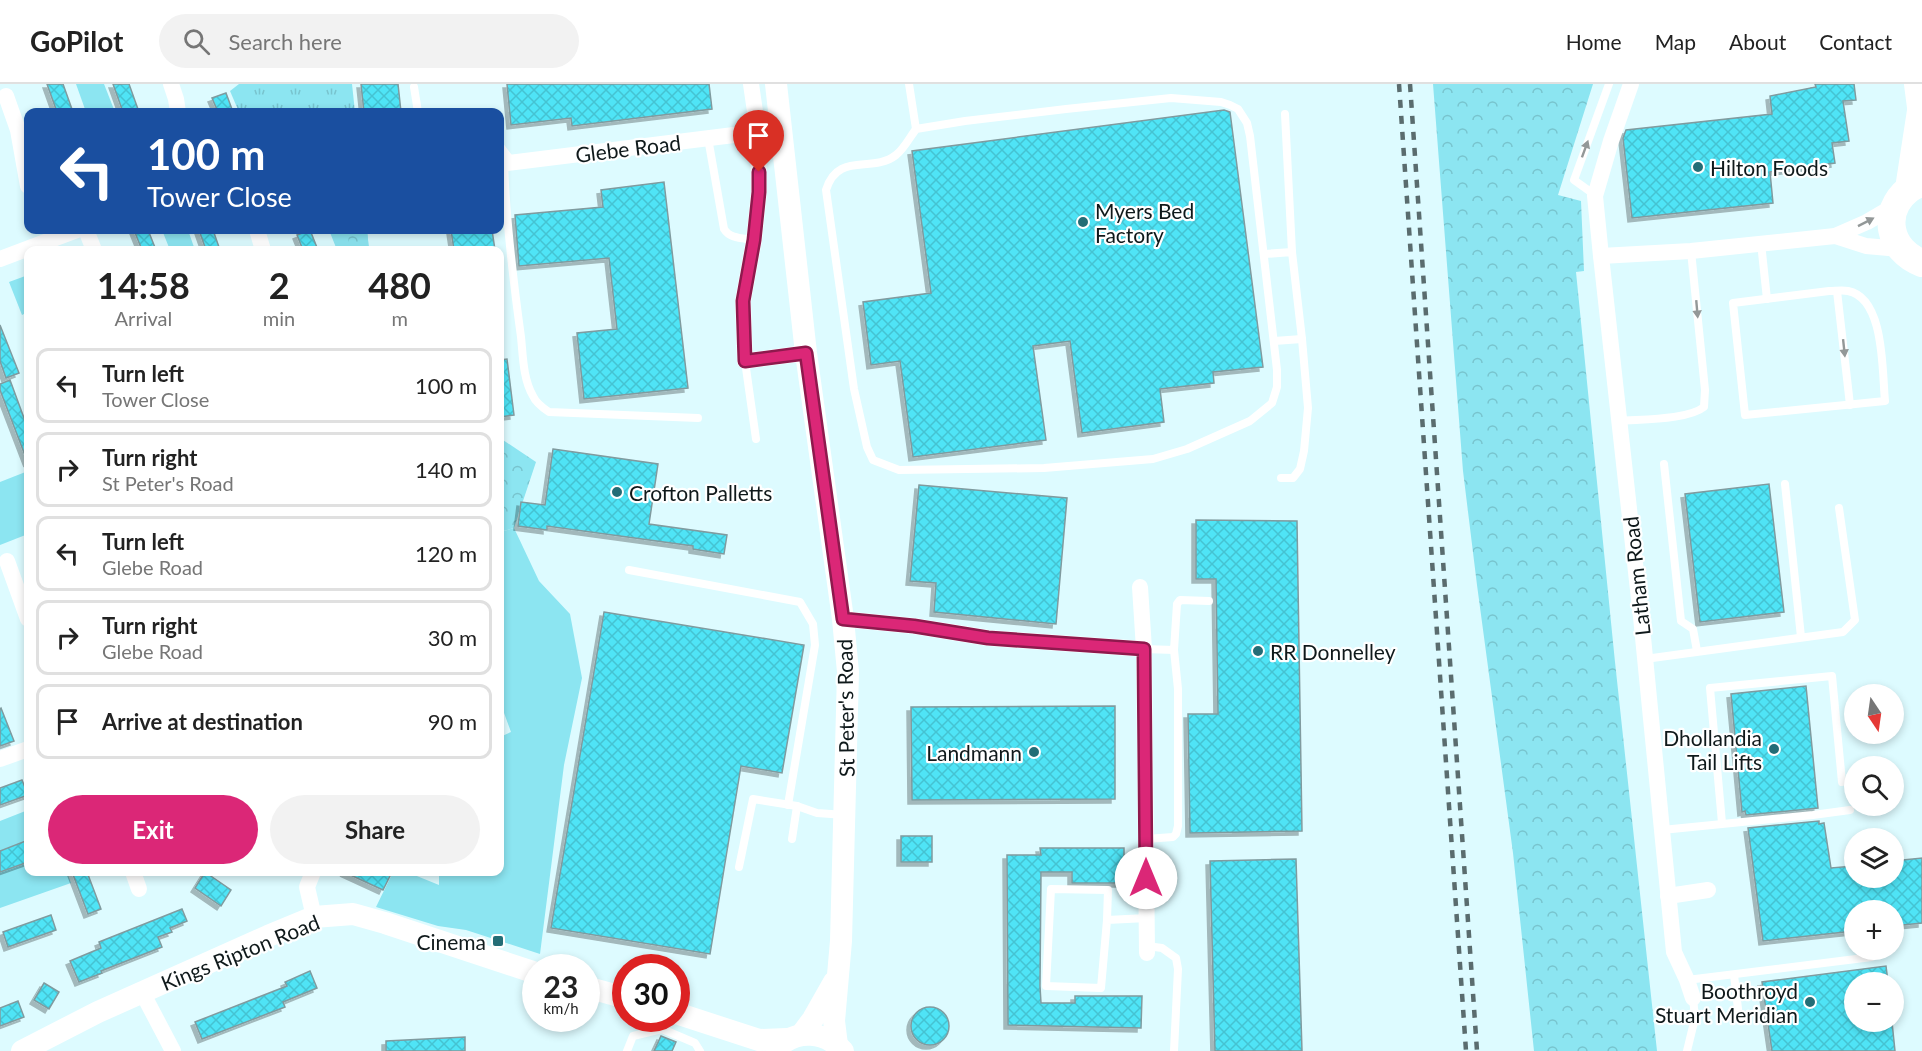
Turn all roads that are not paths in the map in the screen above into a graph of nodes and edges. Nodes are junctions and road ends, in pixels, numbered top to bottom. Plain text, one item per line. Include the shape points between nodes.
1 (171, 84) edge
2 (751, 84) edge
3 (776, 84) edge
4 (909, 84) edge
5 (1609, 84) edge
6 (1631, 84) edge
7 (414, 87) dead end
8 (6, 96) dead end
9 (1920, 103) edge
10 (177, 108) edge
11 (417, 108) edge
12 (1285, 114) dead end
13 (916, 129) junction
14 (758, 132) junction
15 (708, 138) junction
16 (505, 163) edge
17 (24, 164) edge
18 (1909, 192) edge
19 (1595, 196) junction
20 (46, 235) edge
21 (1835, 236) junction
22 (754, 240) junction
23 (1761, 243) junction
24 (24, 246) edge
25 (25, 246) edge
26 (1691, 251) junction
27 (1292, 252) junction
28 (1265, 254) junction
29 (1600, 256) junction
30 (1909, 256) edge
31 (0, 259) edge
32 (1922, 286) edge
33 (1837, 291) junction
34 (1767, 299) junction
35 (1302, 339) junction
36 (1274, 341) junction
37 (806, 353) junction
38 (745, 361) junction
39 (1850, 405) junction
40 (698, 418) dead end
41 (1619, 421) junction
42 (756, 439) dead end
43 (1664, 464) dead end
44 (1281, 478) dead end
45 (1785, 484) dead end
46 (1839, 508) dead end
47 (7, 561) dead end
48 (629, 570) dead end
49 (1140, 587) dead end
50 (1209, 601) dead end
51 (24, 608) edge
52 (843, 619) junction
53 (1801, 637) junction
54 (1144, 649) junction
55 (1174, 650) junction
56 (1697, 651) junction
57 (1645, 659) junction
58 (24, 750) edge
59 (0, 759) edge
60 (1842, 782) dead end
61 (793, 806) junction
62 (1844, 811) edge
63 (845, 814) junction
64 (1722, 823) junction
65 (1662, 830) junction
66 (792, 838) dead end
67 (1146, 838) junction
68 (739, 867) dead end
69 (135, 876) edge
70 (311, 876) edge
71 (140, 889) dead end
72 (1708, 890) dead end
73 (1668, 896) junction
74 (314, 917) junction
75 (1147, 918) junction
76 (1107, 920) junction
77 (1147, 949) joint
78 (1849, 960) edge
79 (522, 968) edge
80 (1734, 975) junction
81 (837, 976) junction
82 (1687, 980) junction
83 (142, 992) junction
84 (1693, 998) joint
85 (690, 1017) edge
86 (1739, 1017) dead end
87 (719, 1026) junction
88 (787, 1042) edge
89 (840, 1048) edge
90 (22, 1051) edge
91 (173, 1051) edge
92 (627, 1051) edge
93 (700, 1051) edge
94 (743, 1051) edge
95 (1174, 1051) edge
96 (1687, 1051) edge

1 - 10 street
2 - 14 street
3 - 37 street, St Peter's Road
4 - 13 lane
19 -> 5 lane via 1574,180
6 - 19 street, Latham Road
7 - 11 lane
8 - 17 street
9 - 18 highway
12 - 27 lane
13 - 28 lane via 1171,98 1230,105 1247,123
13 - 36 lane via 897,155 886,161 839,169 826,190 854,389 873,460 899,470 1044,468 1153,459 1187,449 1250,421 1272,403 1277,387
14 - 15 street, Glebe Road
14 - 22 street via 759,192
15 - 16 street, Glebe Road
15 - 22 lane via 724,230 732,237
16 - 40 lane via 514,287 526,379 532,396 549,412 562,414
21 -> 18 street via 1867,222
18 - 30 highway via 1892,220 1894,237
19 - 29 street, Latham Road
20 - 25 street
21 - 23 street
21 - 30 street
22 - 38 street via 743,301
23 - 26 street
23 - 34 lane
24 - 31 street
26 - 29 street
26 -> 41 lane via 1704,407 1685,415
27 - 28 lane
27 - 35 lane
28 - 36 lane
29 - 41 street, Latham Road
30 - 32 highway
33 - 34 lane
33 -> 39 lane
33 - 39 lane via 1848,291 1864,299 1875,318 1879,336 1885,401
34 - 39 lane via 1732,303 1745,415
35 - 36 lane
35 - 44 lane via 1308,408 1304,451 1300,469 1293,478
37 - 38 street
37 - 52 street, St Peter's Road
38 - 42 lane
41 - 57 street, Latham Road
43 - 56 lane via 1682,621 1693,629
45 - 53 lane
46 - 53 lane via 1855,620 1843,633
47 - 51 street
48 - 61 lane via 800,602 813,624 815,645
49 - 54 street
50 - 55 lane via 1180,600 1177,604
52 - 54 street via 988,638
52 - 63 street, St Peter's Road via 848,672
53 - 56 lane
54 - 55 lane
54 - 67 street
55 - 67 lane via 1178,689 1178,826 1173,837
56 - 57 lane
57 - 65 street, Latham Road
58 - 59 street
60 - 64 lane via 1832,676 1710,688
61 - 63 lane via 817,813
61 - 66 lane
61 - 68 lane via 753,799
62 - 64 lane
63 - 81 street, St Peter's Road
64 - 65 lane
65 - 73 street, Latham Road
67 - 75 street
69 - 71 street
70 - 74 street via 307,887
72 - 73 street
73 - 82 street, Latham Road via 1674,952
74 - 79 street, Kings Ripton Road via 353,914
74 - 83 street, Kings Ripton Road
75 - 76 lane
75 - 77 street
76 - 76 lane via 1101,988 1046,986 1051,889 1108,890
77 - 95 lane via 1162,948 1176,958
78 - 80 lane
80 - 82 lane
80 - 86 lane
81 - 88 street via 813,1019
81 - 89 street, St Peter's Road via 834,1021
82 - 84 street, Latham Road
83 - 90 street, Kings Ripton Road
83 - 91 street
84 - 96 lane via 1695,1018
85 - 87 street
87 - 88 street via 759,1040
87 - 94 street
88 - 89 street via 816,1035
92 - 93 lane via 633,1036 662,1029 695,1043

